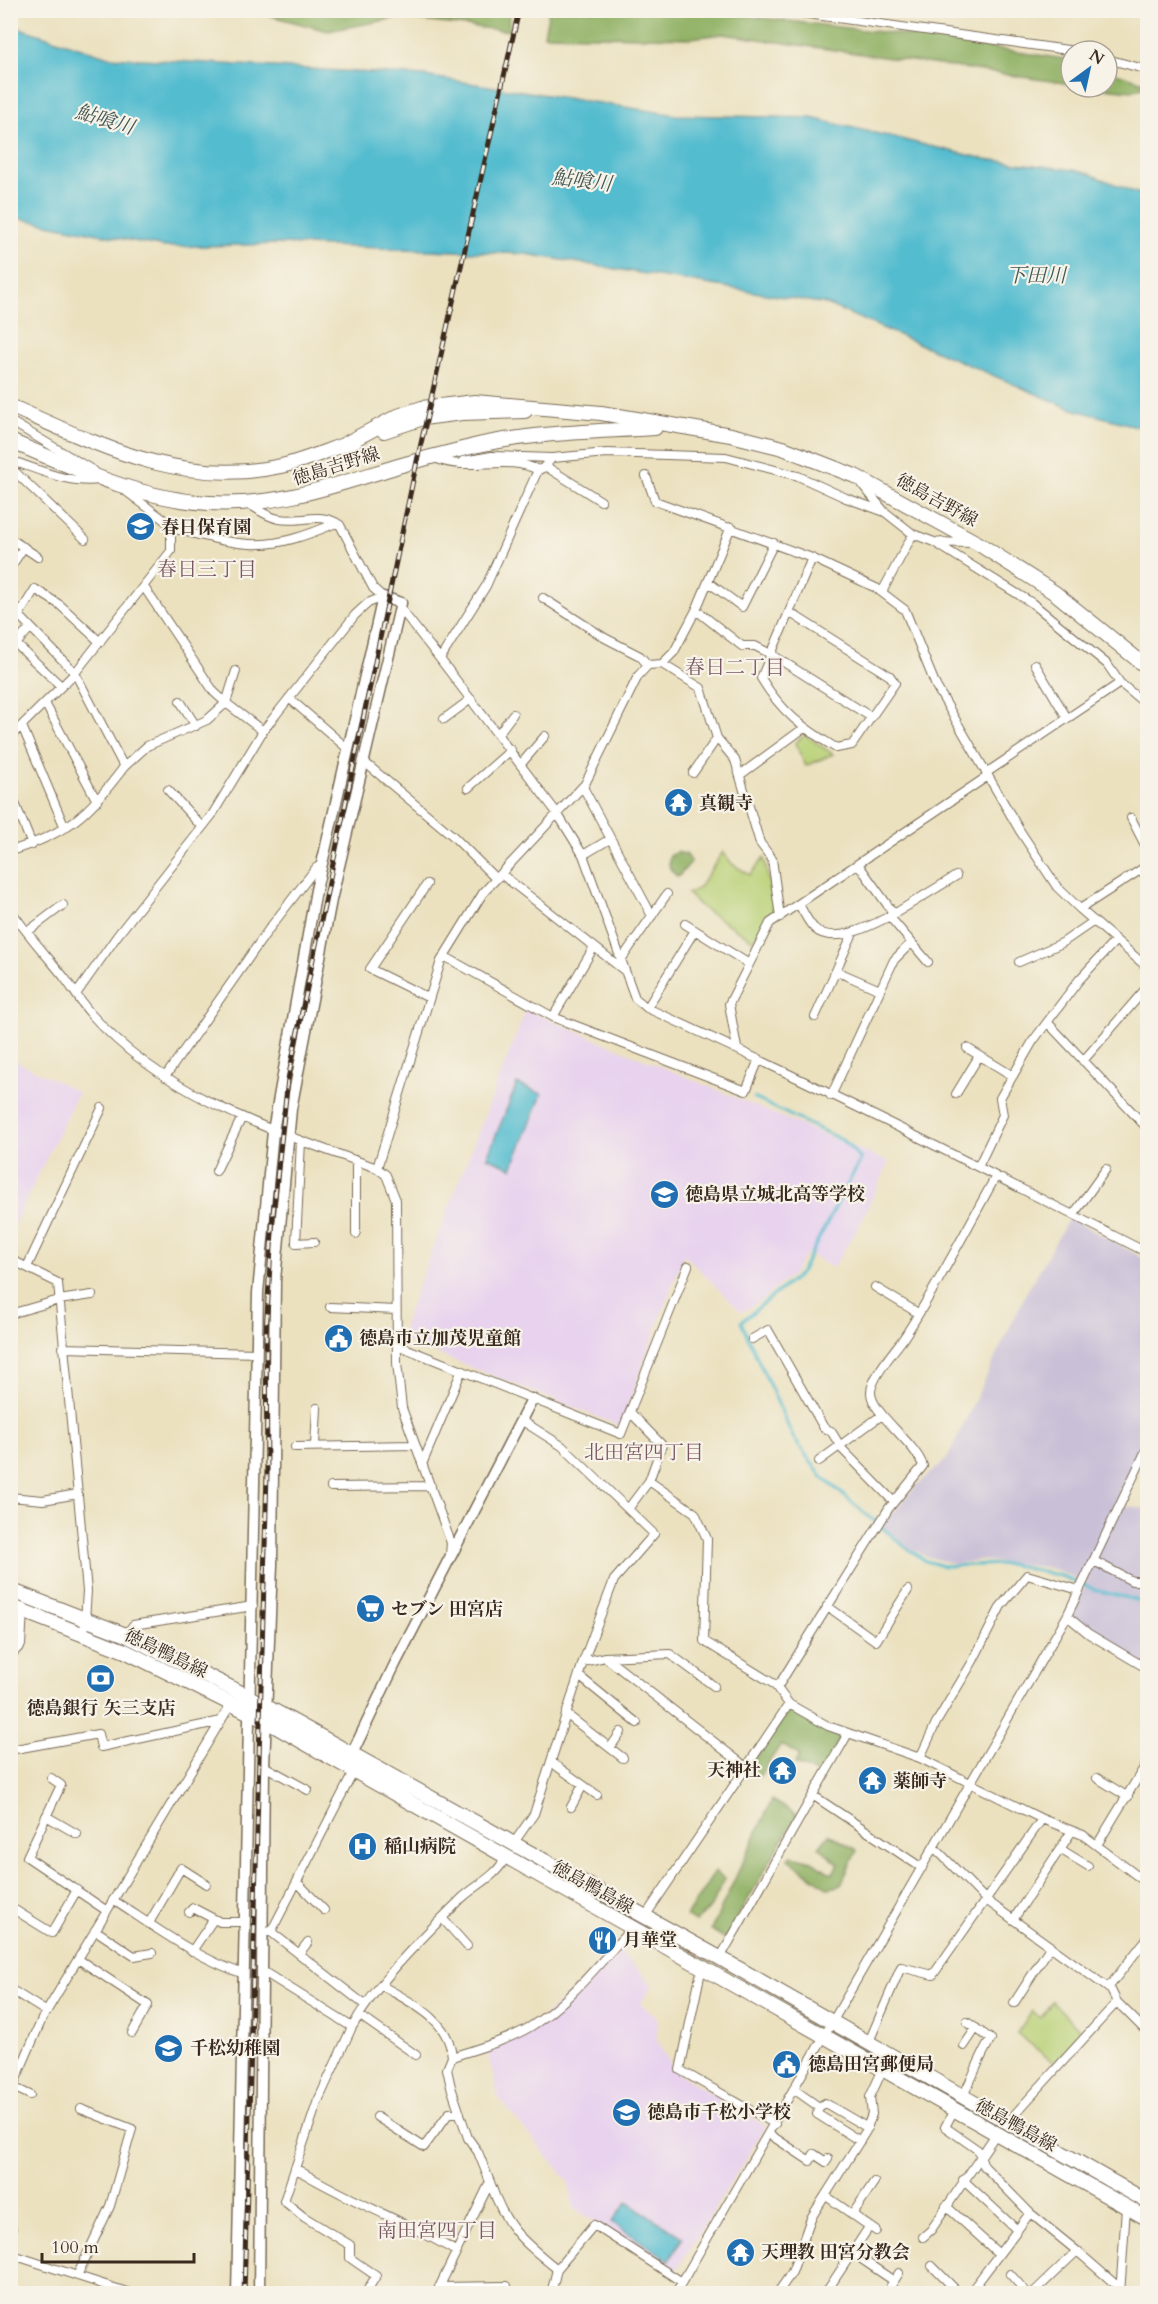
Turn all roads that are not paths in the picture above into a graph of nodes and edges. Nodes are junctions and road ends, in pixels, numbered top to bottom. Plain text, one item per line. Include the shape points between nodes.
1 (779, 10) edge
2 (801, 12) edge
3 (1059, 49) edge
4 (1119, 63) edge
5 (1148, 70) edge
6 (10, 406) edge
7 (10, 421) edge
8 (678, 426) junction
9 (10, 441) edge
10 (433, 457) junction
11 (552, 458) junction
12 (10, 460) edge
13 (457, 464) junction
14 (10, 467) edge
15 (542, 468) junction
16 (646, 476) dead end
17 (855, 476) junction
18 (103, 480) junction
19 (121, 487) junction
20 (601, 501) dead end
21 (248, 503) junction
22 (885, 512) junction
23 (336, 523) junction
24 (731, 527) junction
25 (179, 530) dead end
26 (913, 534) junction
27 (86, 539) dead end
28 (14, 541) dead end
29 (934, 542) junction
30 (774, 543) junction
31 (979, 544) junction
32 (24, 547) junction
33 (38, 557) dead end
34 (812, 558) junction
35 (10, 568) edge
36 (708, 582) junction
37 (144, 587) junction
38 (882, 592) junction
39 (383, 597) junction
40 (543, 598) dead end
41 (400, 605) junction
42 (10, 606) edge
43 (696, 610) junction
44 (789, 612) junction
45 (19, 615) junction
46 (30, 628) junction
47 (100, 642) junction
48 (771, 654) junction
49 (440, 659) junction
50 (662, 664) junction
51 (1035, 664) dead end
52 (648, 665) junction
53 (1148, 668) edge
54 (236, 671) dead end
55 (75, 673) junction
56 (1120, 683) junction
57 (61, 686) junction
58 (289, 698) junction
59 (471, 699) junction
60 (180, 701) dead end
61 (45, 702) junction
62 (226, 703) junction
63 (1148, 706) edge
64 (513, 714) dead end
65 (871, 717) junction
66 (1067, 718) junction
67 (444, 719) dead end
68 (22, 726) junction
69 (196, 726) junction
70 (804, 728) junction
71 (263, 731) junction
72 (498, 734) junction
73 (545, 736) dead end
74 (10, 737) edge
75 (717, 738) junction
76 (348, 749) junction
77 (510, 750) junction
78 (363, 762) junction
79 (520, 764) junction
80 (124, 767) junction
81 (693, 773) dead end
82 (740, 775) junction
83 (987, 775) junction
84 (583, 787) junction
85 (468, 788) dead end
86 (168, 790) dead end
87 (10, 791) edge
88 (97, 801) junction
89 (557, 813) junction
90 (1131, 818) dead end
91 (202, 827) junction
92 (66, 828) junction
93 (610, 839) junction
94 (32, 844) junction
95 (10, 851) edge
96 (1148, 851) edge
97 (583, 855) junction
98 (858, 864) junction
99 (321, 865) junction
100 (1148, 866) edge
101 (498, 876) junction
102 (956, 876) dead end
103 (427, 884) dead end
104 (667, 894) dead end
105 (799, 904) junction
106 (63, 905) dead end
107 (10, 909) edge
108 (1080, 909) junction
109 (891, 915) junction
110 (652, 916) junction
111 (780, 917) junction
112 (1094, 921) junction
113 (685, 924) dead end
114 (695, 930) junction
115 (27, 932) junction
116 (853, 933) junction
117 (1116, 940) junction
118 (911, 943) junction
119 (594, 947) junction
120 (444, 956) junction
121 (621, 960) junction
122 (928, 962) dead end
123 (1019, 962) dead end
124 (749, 964) junction
125 (1147, 965) edge
126 (625, 971) junction
127 (836, 971) junction
128 (1148, 986) edge
129 (880, 990) junction
130 (77, 993) junction
131 (429, 998) junction
132 (647, 1008) junction
133 (553, 1017) junction
134 (815, 1017) dead end
135 (1048, 1023) junction
136 (737, 1048) junction
137 (967, 1048) dead end
138 (979, 1056) junction
139 (759, 1059) junction
140 (1083, 1062) junction
141 (1013, 1076) junction
142 (165, 1077) junction
143 (956, 1094) dead end
144 (831, 1096) junction
145 (102, 1108) dead end
146 (242, 1117) junction
147 (1148, 1129) edge
148 (273, 1131) junction
149 (288, 1136) junction
150 (301, 1141) junction
151 (356, 1160) junction
152 (978, 1167) junction
153 (377, 1168) junction
154 (1106, 1169) dead end
155 (216, 1171) dead end
156 (996, 1176) junction
157 (1073, 1215) junction
158 (356, 1234) dead end
159 (314, 1242) dead end
160 (1148, 1253) edge
161 (10, 1260) edge
162 (688, 1266) dead end
163 (27, 1267) junction
164 (875, 1287) dead end
165 (92, 1295) dead end
166 (59, 1300) junction
167 (330, 1307) dead end
168 (396, 1310) junction
169 (918, 1312) junction
170 (10, 1314) edge
171 (752, 1339) dead end
172 (397, 1345) junction
173 (63, 1348) junction
174 (257, 1353) junction
175 (462, 1370) junction
176 (532, 1399) junction
177 (317, 1408) dead end
178 (630, 1412) junction
179 (882, 1415) junction
180 (521, 1420) junction
181 (416, 1445) junction
182 (315, 1446) junction
183 (1148, 1446) edge
184 (295, 1447) dead end
185 (841, 1447) junction
186 (819, 1461) dead end
187 (423, 1462) junction
188 (649, 1481) junction
189 (331, 1486) dead end
190 (431, 1486) junction
191 (78, 1494) junction
192 (10, 1497) edge
193 (894, 1502) junction
194 (628, 1509) junction
195 (450, 1558) junction
196 (1094, 1562) junction
197 (1148, 1581) edge
198 (10, 1590) edge
199 (908, 1590) dead end
200 (1078, 1590) junction
201 (253, 1605) junction
202 (827, 1606) junction
203 (17, 1608) edge
204 (1067, 1616) junction
205 (86, 1618) junction
206 (84, 1635) junction
207 (126, 1635) junction
208 (10, 1656) edge
209 (605, 1658) junction
210 (583, 1662) junction
211 (1148, 1669) edge
212 (579, 1676) junction
213 (714, 1686) dead end
214 (777, 1688) junction
215 (249, 1697) junction
216 (231, 1704) junction
217 (789, 1704) junction
218 (266, 1707) junction
219 (248, 1713) junction
220 (566, 1714) junction
221 (221, 1721) junction
222 (266, 1721) junction
223 (637, 1724) dead end
224 (843, 1731) junction
225 (621, 1732) dead end
226 (610, 1748) junction
227 (10, 1750) edge
228 (623, 1758) dead end
229 (920, 1758) junction
230 (1148, 1761) edge
231 (551, 1762) junction
232 (350, 1765) junction
233 (264, 1766) junction
234 (746, 1767) junction
235 (51, 1778) dead end
236 (1097, 1778) dead end
237 (970, 1782) junction
238 (583, 1785) junction
239 (308, 1790) dead end
240 (597, 1795) dead end
241 (814, 1796) junction
242 (1128, 1797) junction
243 (571, 1807) dead end
244 (46, 1816) junction
245 (1042, 1819) junction
246 (1072, 1830) junction
247 (77, 1834) dead end
248 (513, 1844) junction
249 (1097, 1845) junction
250 (934, 1847) junction
251 (1060, 1849) junction
252 (506, 1858) junction
253 (1088, 1866) dead end
254 (922, 1868) junction
255 (297, 1882) junction
256 (206, 1884) dead end
257 (1148, 1884) edge
258 (77, 1890) junction
259 (113, 1900) junction
260 (986, 1900) junction
261 (10, 1907) edge
262 (324, 1910) dead end
263 (107, 1911) junction
264 (189, 1912) dead end
265 (442, 1918) junction
266 (644, 1918) junction
267 (213, 1920) junction
268 (1013, 1920) junction
269 (245, 1922) junction
270 (149, 1923) junction
271 (631, 1929) junction
272 (95, 1930) junction
273 (267, 1932) junction
274 (1148, 1937) edge
275 (308, 1942) dead end
276 (467, 1946) dead end
277 (1050, 1947) junction
278 (192, 1951) junction
279 (152, 1953) dead end
280 (299, 1954) junction
281 (78, 1959) junction
282 (720, 1959) junction
283 (704, 1969) junction
284 (264, 1972) junction
285 (244, 1974) junction
286 (381, 1985) junction
287 (1108, 1988) junction
288 (10, 1989) edge
289 (1117, 2002) junction
290 (1014, 2003) dead end
291 (365, 2005) junction
292 (47, 2012) junction
293 (359, 2015) junction
294 (967, 2022) dead end
295 (833, 2024) junction
296 (352, 2027) junction
297 (976, 2028) junction
298 (132, 2032) dead end
299 (1148, 2033) edge
300 (825, 2038) junction
301 (868, 2044) junction
302 (964, 2046) dead end
303 (416, 2055) dead end
304 (452, 2057) junction
305 (883, 2069) junction
306 (795, 2090) junction
307 (13, 2091) edge
308 (30, 2095) dead end
309 (962, 2097) junction
310 (819, 2107) junction
311 (81, 2109) dead end
312 (954, 2110) junction
313 (460, 2113) junction
314 (377, 2117) dead end
315 (775, 2124) junction
316 (1009, 2125) junction
317 (868, 2128) junction
318 (769, 2134) junction
319 (996, 2134) junction
320 (860, 2141) junction
321 (982, 2157) junction
322 (828, 2159) dead end
323 (295, 2168) junction
324 (963, 2180) junction
325 (490, 2182) junction
326 (874, 2182) dead end
327 (826, 2196) junction
328 (1148, 2202) edge
329 (946, 2206) junction
330 (1126, 2208) junction
331 (1030, 2213) junction
332 (852, 2215) junction
333 (1148, 2219) edge
334 (1017, 2230) junction
335 (923, 2237) dead end
336 (1077, 2251) junction
337 (457, 2252) junction
338 (851, 2253) junction
339 (10, 2254) edge
340 (999, 2254) junction
341 (932, 2266) dead end
342 (556, 2269) junction
343 (1010, 2274) dead end
344 (77, 2276) junction
345 (894, 2280) dead end
346 (682, 2282) junction
347 (437, 2290) edge
348 (1122, 2291) edge
349 (777, 2293) edge
350 (133, 2294) edge
351 (237, 2294) edge
352 (259, 2294) edge
353 (365, 2294) edge
354 (507, 2294) edge
355 (551, 2294) edge
356 (675, 2294) edge
357 (825, 2294) edge
358 (960, 2294) edge
359 (969, 2294) edge
360 (1030, 2294) edge

1 - 2 street
2 - 3 street
4 - 5 street
6 - 8 main road, 徳島吉野線 via 118,452 180,469 230,472 310,458 422,408 475,402 601,413
7 - 18 street via 76,459
8 - 10 main road, 徳島吉野線 via 516,439
8 - 17 main road, 徳島吉野線 via 783,448
9 - 18 main road, 徳島吉野線
10 - 13 street
10 - 21 main road, 徳島吉野線 via 313,493
11 - 13 street via 492,456
11 - 15 street
11 - 22 street via 607,453 726,457 798,476
12 - 18 street via 59,477 85,482
13 - 15 street
14 - 27 street
15 - 20 street
15 - 49 street via 486,585
16 - 24 street via 655,501
17 - 22 street
17 - 31 main road, 徳島吉野線
18 - 19 main road, 徳島吉野線
19 - 21 main road, 徳島吉野線 via 174,499
19 - 37 street via 173,529 172,549
21 - 23 street via 282,520 322,517
22 - 26 street
23 - 25 street via 274,544 234,544
23 - 39 street via 373,588
24 - 30 street
24 - 36 street
26 - 29 street
26 - 38 street
28 - 32 street
29 - 31 street
29 - 56 street via 1032,603 1107,664
30 - 34 street
30 - 36 street via 742,607
31 - 53 main road, 徳島吉野線 via 1055,593
32 - 33 street
32 - 35 street
34 - 38 street
34 - 44 street
36 - 43 street
37 - 47 street
37 - 62 street via 214,692
38 - 83 street via 905,610 936,686
39 - 41 street
39 - 58 street via 368,603 355,615
39 - 76 street
40 - 52 street via 640,656
41 - 49 street
41 - 78 street
42 - 45 street
43 - 48 street via 742,646 755,646
43 - 50 street via 674,652
44 - 48 street
44 - 65 street via 890,676 895,683
45 - 46 street
45 - 47 street via 35,589 60,605
46 - 55 street
46 - 57 street via 16,644
47 - 55 street
48 - 65 street
48 - 70 street via 761,678 775,702
49 - 59 street
50 - 52 street
50 - 75 street via 701,688
51 - 66 street
52 - 84 street via 638,676
54 - 62 street
55 - 57 street
55 - 80 street
56 - 63 street
56 - 66 street
57 - 61 street
58 - 71 street
58 - 76 street
59 - 67 street
59 - 72 street
60 - 69 street
61 - 68 street
61 - 88 street
62 - 69 street
62 - 71 street
64 - 72 street
65 - 70 street via 852,746 836,748
66 - 83 street
68 - 74 street
68 - 92 street
69 - 80 street via 147,746
70 - 82 street
71 - 91 street
72 - 77 street
73 - 79 street
75 - 81 street
75 - 82 street via 735,760
76 - 99 street
77 - 79 street
77 - 85 street
78 - 101 street
78 - 149 street via 331,900
79 - 89 street
80 - 88 street
82 - 111 street via 760,843 772,860
83 - 98 street
83 - 108 street via 1057,886
84 - 89 street
84 - 93 street
86 - 91 street
87 - 94 street
88 - 92 street
89 - 97 street
89 - 101 street
90 - 96 street
91 - 130 street
92 - 94 street
93 - 97 street
93 - 110 street
94 - 95 street
97 - 121 street
98 - 105 street
98 - 109 street
99 - 142 street via 269,929
99 - 148 street
100 - 108 street
101 - 119 street
101 - 120 street
102 - 109 street
103 - 131 street via 370,969
104 - 110 street
105 - 111 street
105 - 116 street via 813,928 824,935
106 - 115 street
107 - 115 street
108 - 112 street
109 - 116 street
109 - 118 street
110 - 121 street
111 - 124 street via 770,923
112 - 117 street
112 - 123 street via 1062,943
113 - 114 street
114 - 124 street
114 - 132 street
115 - 130 street
116 - 127 street
117 - 125 street
117 - 135 street via 1079,980
118 - 122 street
118 - 129 street via 894,960
119 - 126 street
119 - 133 street
120 - 131 street
120 - 133 street
121 - 126 street
124 - 136 street via 729,1004
126 - 132 street via 635,998
127 - 129 street
127 - 134 street
128 - 140 street
129 - 144 street
130 - 142 street via 90,1013 123,1045
131 - 153 street
132 - 136 street
133 - 139 street via 746,1091
135 - 140 street
135 - 141 street
136 - 139 street
137 - 138 street
138 - 141 street
138 - 143 street
139 - 144 street
140 - 147 street
141 - 152 street via 1000,1098 1003,1115
142 - 146 street
144 - 152 street
145 - 163 street
146 - 148 street
146 - 155 street
148 - 149 street
148 - 174 street via 258,1293
149 - 150 street
149 - 218 street via 275,1280 272,1565
150 - 151 street
150 - 159 street via 296,1243
151 - 153 street
151 - 158 street
152 - 156 street
153 - 168 street via 386,1175 396,1200
154 - 157 street
156 - 157 street
156 - 169 street
157 - 160 street
161 - 163 street
162 - 178 street
163 - 166 street via 58,1284
164 - 169 street
165 - 166 street
166 - 170 street
166 - 173 street
167 - 168 street
168 - 172 street
169 - 179 street via 872,1384 870,1395
171 - 185 street via 768,1330 824,1428 831,1431
172 - 175 street
172 - 181 street via 402,1407
173 - 174 street
173 - 191 street
174 - 201 street
175 - 176 street
175 - 187 street
176 - 178 street via 621,1434
176 - 180 street
177 - 182 street
178 - 188 street via 662,1445
179 - 185 street
179 - 193 street via 919,1455 923,1466
180 - 194 street via 562,1446
180 - 195 street
181 - 182 street
181 - 187 street
182 - 184 street
183 - 196 street
185 - 186 street
185 - 193 street
187 - 190 street
188 - 194 street
188 - 214 street via 695,1513 707,1539 704,1641
189 - 190 street
190 - 195 street via 451,1543
191 - 192 street via 43,1500
191 - 205 street
193 - 202 street
194 - 210 street via 654,1534 614,1580
195 - 232 street
196 - 197 street via 1132,1581
196 - 200 street
198 - 205 main road, 徳島鴨島線
199 - 202 street via 876,1641
200 - 204 street
200 - 229 street via 1027,1575 1001,1606
201 - 207 street via 132,1625
201 - 215 street
202 - 214 street
203 - 206 main road, 徳島鴨島線
203 - 208 street via 21,1645
204 - 211 street via 1107,1646
204 - 237 street
205 - 206 street
205 - 207 main road, 徳島鴨島線
206 - 216 main road, 徳島鴨島線
207 - 215 main road, 徳島鴨島線
209 - 210 street
209 - 213 street via 670,1654
209 - 234 street
210 - 212 street
212 - 220 street
212 - 223 street
214 - 217 street
215 - 218 main road, 徳島鴨島線
215 - 219 street
216 - 219 main road, 徳島鴨島線
216 - 221 street
217 - 224 street
217 - 234 street
218 - 222 street
218 - 232 main road, 徳島鴨島線
219 - 222 main road, 徳島鴨島線
219 - 269 street
220 - 226 street
220 - 231 street
221 - 227 street via 101,1747 98,1734
221 - 259 street
222 - 232 main road, 徳島鴨島線
222 - 233 street
224 - 229 street
224 - 241 street via 846,1737
225 - 226 street
226 - 228 street
229 - 237 street
230 - 242 street
231 - 238 street
231 - 248 street via 534,1814
232 - 248 main road, 徳島鴨島線
232 - 252 main road, 徳島鴨島線
232 - 255 street
233 - 239 street
233 - 273 street
234 - 266 street
235 - 244 street via 61,1785
236 - 242 street
237 - 245 street
237 - 250 street
238 - 240 street
238 - 243 street
241 - 254 street
241 - 282 street
242 - 249 street
244 - 247 street
244 - 258 street via 27,1857
245 - 246 street
245 - 260 street
246 - 249 street
246 - 251 street
248 - 266 main road, 徳島鴨島線
249 - 257 street
250 - 254 street
250 - 260 street
251 - 253 street
251 - 268 street
252 - 265 street via 501,1868
252 - 271 main road, 徳島鴨島線
254 - 295 street
255 - 262 street
255 - 273 street
256 - 270 street via 181,1868
258 - 261 street via 52,1933
258 - 263 street
259 - 263 street
259 - 270 street
260 - 268 street
260 - 301 street via 933,1975 901,1967
263 - 272 street
264 - 267 street via 193,1908
265 - 276 street
265 - 286 street
266 - 282 main road, 徳島鴨島線
267 - 269 street
267 - 278 street
268 - 277 street
269 - 285 street
270 - 278 street
271 - 283 main road, 徳島鴨島線
271 - 304 street via 532,2026
272 - 279 street via 134,1956
272 - 281 street
273 - 280 street
273 - 284 street
274 - 287 street
275 - 280 street
277 - 287 street
277 - 290 street
278 - 285 street
280 - 291 street
281 - 292 street
281 - 298 street via 148,2005
282 - 295 main road, 徳島鴨島線
283 - 300 main road, 徳島鴨島線
283 - 315 street via 680,2070
284 - 296 street
284 - 352 street
285 - 351 street
286 - 291 street
286 - 304 street via 441,2026 452,2043
287 - 289 street
288 - 292 street
289 - 299 street
289 - 316 street
291 - 293 street
292 - 307 street
293 - 296 street
293 - 303 street
294 - 297 street
295 - 300 street
295 - 301 main road, 徳島鴨島線
296 - 323 street via 317,2103
297 - 302 street
297 - 309 street via 991,2039
300 - 305 main road, 徳島鴨島線
300 - 306 street
301 - 309 main road, 徳島鴨島線
304 - 313 street via 447,2069
305 - 312 main road, 徳島鴨島線
305 - 317 street via 870,2097 872,2114
306 - 310 street
306 - 315 street
307 - 308 street
309 - 316 main road, 徳島鴨島線
310 - 317 street via 825,2103
310 - 320 street via 817,2114
311 - 344 street via 132,2129 110,2206
312 - 319 main road, 徳島鴨島線
312 - 321 street via 945,2127
313 - 314 street via 449,2113 424,2147
313 - 325 street
315 - 318 street
316 - 328 main road, 徳島鴨島線
317 - 320 street
318 - 322 street via 810,2161 814,2154 826,2162
318 - 346 street
319 - 321 street
319 - 330 main road, 徳島鴨島線
320 - 327 street
321 - 324 street
321 - 331 street via 984,2166
323 - 337 street via 361,2206 426,2233
323 - 353 street via 284,2200 304,2217 350,2244 350,2258 376,2276
324 - 329 street
324 - 334 street
325 - 337 street
325 - 342 street via 500,2212 514,2232
326 - 332 street
327 - 332 street
327 - 349 street via 811,2218 792,2272
329 - 335 street
329 - 340 street
330 - 333 main road, 徳島鴨島線
330 - 348 street
331 - 334 street
331 - 336 street
332 - 338 street via 873,2229
334 - 340 street
336 - 348 street
336 - 360 street
337 - 347 street
338 - 345 street
338 - 357 street
339 - 344 street
340 - 359 street
341 - 358 street
342 - 346 street via 594,2225
342 - 355 street
343 - 360 street
344 - 350 street
346 - 356 street
347 - 354 street via 507,2286

